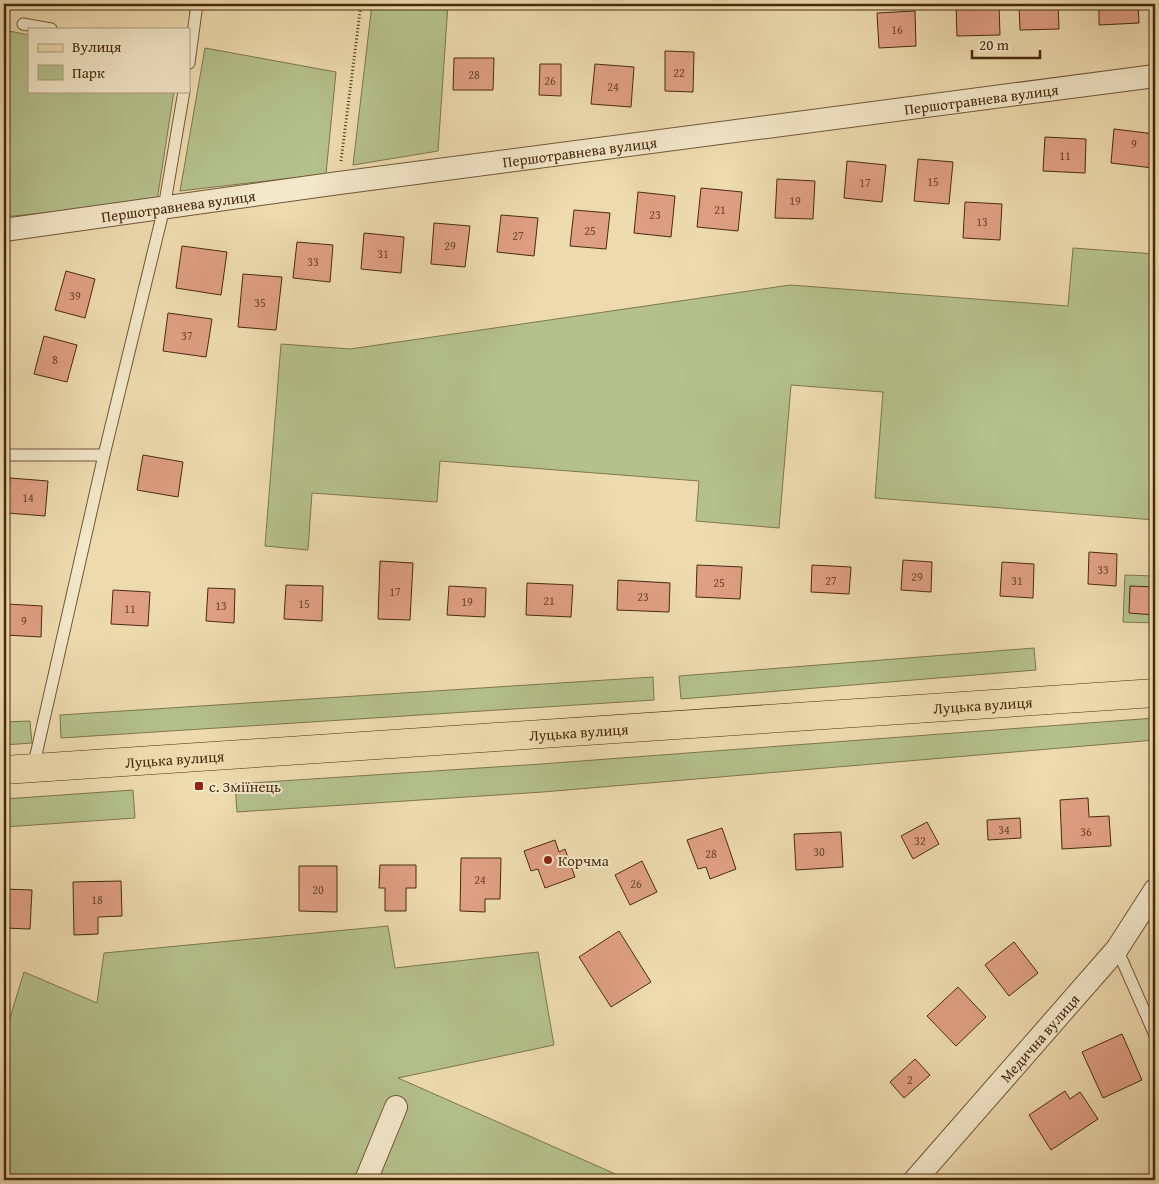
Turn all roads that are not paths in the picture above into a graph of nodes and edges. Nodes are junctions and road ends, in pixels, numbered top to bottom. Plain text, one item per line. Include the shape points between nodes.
1 (197, 4) edge
2 (23, 24) dead end
3 (45, 28) edge
4 (190, 50) edge
5 (1155, 76) edge
6 (184, 92) edge
7 (164, 208) junction
8 (4, 230) edge
9 (4, 455) edge
10 (104, 455) junction
11 (1155, 693) edge
12 (33, 768) junction
13 (4, 770) edge
14 (1155, 890) edge
15 (1117, 949) junction
16 (1155, 1034) edge
17 (396, 1107) dead end
18 (366, 1180) edge
19 (915, 1180) edge

1 - 4 lane
2 - 3 lane
5 - 7 street, Першотравнева вулиця
6 - 7 lane
7 - 8 street, Першотравнева вулиця
7 - 10 lane
9 - 10 lane
10 - 12 lane
11 - 12 main road, Луцька вулиця
12 - 13 main road, Луцька вулиця
14 - 15 street, Медична вулиця
15 - 16 lane
15 - 19 street, Медична вулиця
17 - 18 street

